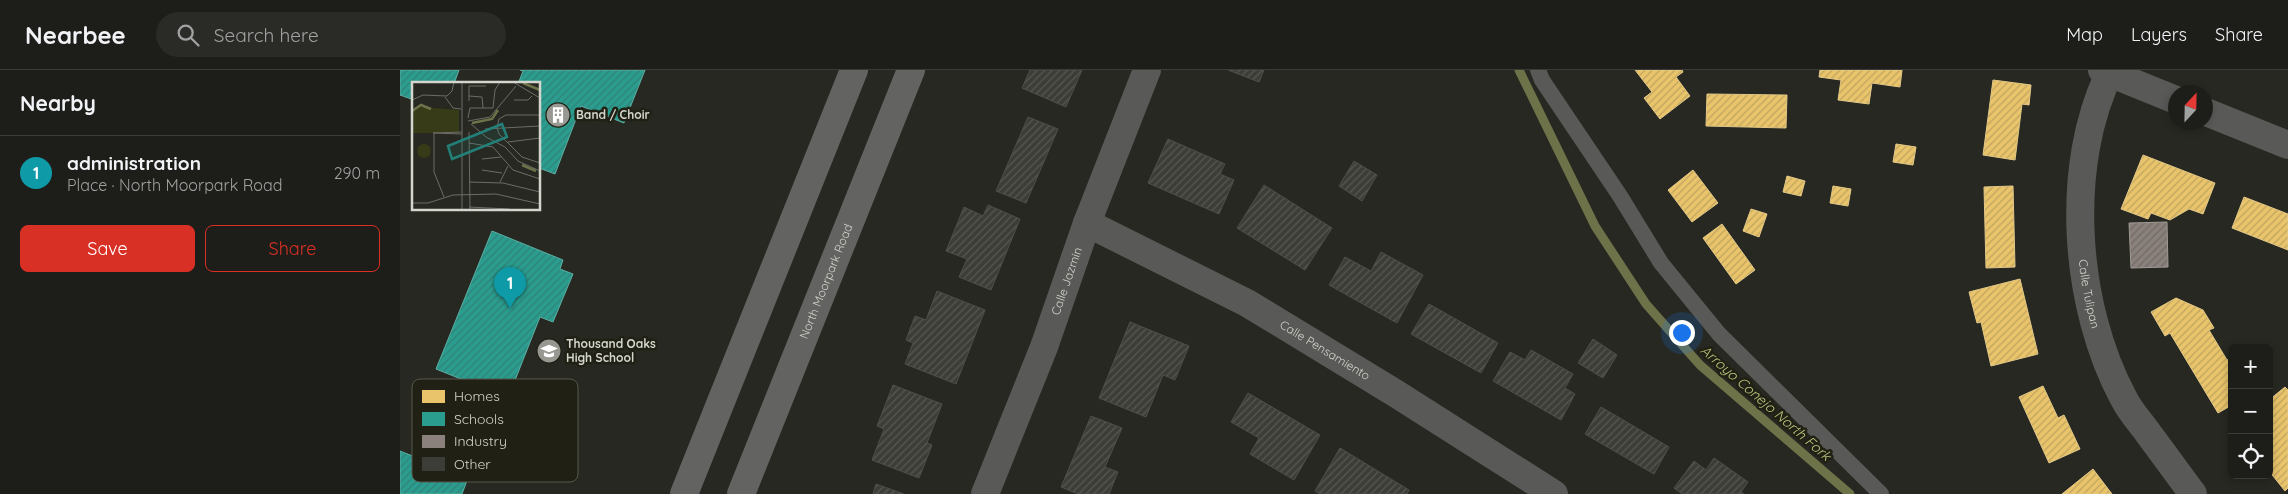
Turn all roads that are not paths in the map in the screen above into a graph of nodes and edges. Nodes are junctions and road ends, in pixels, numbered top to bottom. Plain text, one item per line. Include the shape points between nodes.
1 (854, 70) edge
2 (911, 70) edge
3 (1147, 70) edge
4 (1538, 70) edge
5 (2107, 71) edge
6 (2168, 97) edge
7 (2213, 115) edge
8 (2288, 145) edge
9 (1087, 224) junction
10 (684, 494) edge
11 (741, 494) edge
12 (985, 494) edge
13 (1554, 494) edge
14 (1881, 494) edge
15 (2193, 494) edge

1 - 10 main road
2 - 11 main road, North Moorpark Road
3 - 9 street, Calle Jazmin
4 - 14 lane via 1662,263 1719,334
5 - 6 street
5 - 15 street, Calle Tulipan via 2092,119 2081,204 2080,233 2093,323 2124,400
7 - 8 street
9 - 12 street, Calle Jazmin via 1044,347
9 - 13 street, Calle Pensamiento via 1247,303

